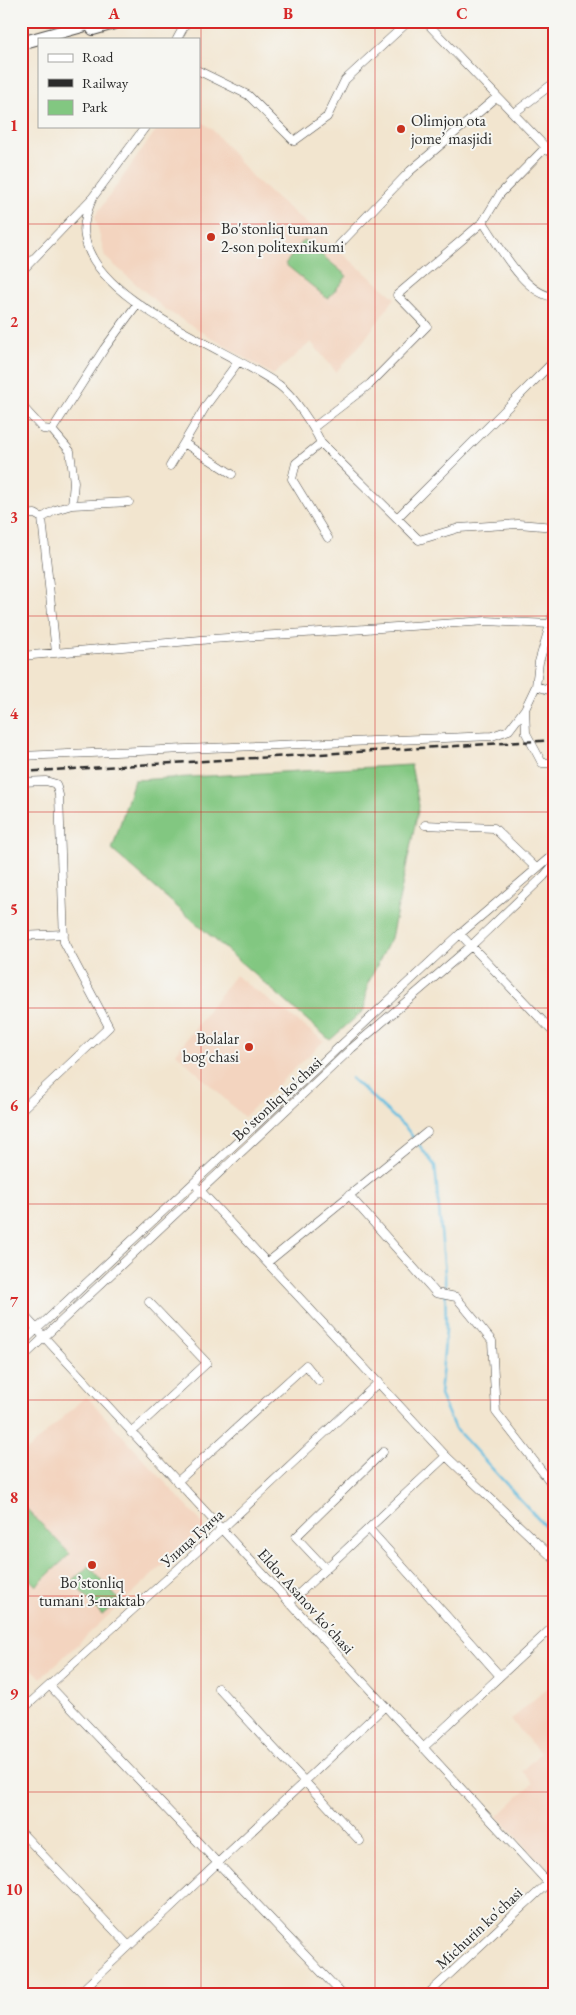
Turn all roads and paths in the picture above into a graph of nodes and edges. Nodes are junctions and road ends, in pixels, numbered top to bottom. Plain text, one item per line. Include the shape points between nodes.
1 (100, 21) edge
2 (121, 21) edge
3 (187, 21) edge
4 (409, 21) edge
5 (425, 21) edge
6 (38, 38) edge
7 (39, 38) edge
8 (61, 38) edge
9 (178, 38) edge
10 (21, 43) edge
11 (38, 44) edge
12 (21, 48) edge
13 (200, 72) edge
14 (555, 82) edge
15 (497, 97) junction
16 (514, 113) junction
17 (144, 128) edge
18 (546, 147) junction
19 (555, 158) edge
20 (93, 196) junction
21 (483, 222) junction
22 (338, 245) dead end
23 (21, 272) edge
24 (555, 297) edge
25 (137, 304) junction
26 (555, 360) edge
27 (238, 362) junction
28 (21, 405) edge
29 (314, 427) junction
30 (52, 430) junction
31 (184, 443) junction
32 (321, 443) junction
33 (170, 466) dead end
34 (232, 474) dead end
35 (129, 502) dead end
36 (72, 505) junction
37 (21, 515) edge
38 (42, 518) junction
39 (397, 518) junction
40 (555, 527) edge
41 (328, 538) dead end
42 (555, 608) edge
43 (550, 624) junction
44 (56, 653) junction
45 (21, 656) edge
46 (536, 686) junction
47 (555, 692) edge
48 (524, 709) junction
49 (21, 756) edge
50 (555, 763) edge
51 (21, 782) edge
52 (425, 825) dead end
53 (555, 853) edge
54 (555, 863) edge
55 (536, 868) junction
56 (64, 934) junction
57 (460, 934) junction
58 (21, 936) edge
59 (471, 946) junction
60 (555, 1034) edge
61 (21, 1110) edge
62 (424, 1134) dead end
63 (192, 1182) junction
64 (200, 1190) junction
65 (349, 1195) junction
66 (268, 1262) junction
67 (150, 1302) dead end
68 (21, 1312) edge
69 (37, 1329) junction
70 (45, 1337) junction
71 (21, 1344) edge
72 (21, 1359) edge
73 (319, 1380) dead end
74 (379, 1382) junction
75 (131, 1433) junction
76 (383, 1452) dead end
77 (446, 1456) junction
78 (177, 1482) junction
79 (555, 1488) edge
80 (222, 1530) junction
81 (370, 1530) junction
82 (555, 1560) edge
83 (326, 1569) junction
84 (289, 1603) junction
85 (555, 1625) edge
86 (500, 1676) junction
87 (50, 1686) junction
88 (218, 1688) dead end
89 (384, 1707) junction
90 (21, 1711) edge
91 (423, 1748) junction
92 (306, 1782) junction
93 (21, 1832) edge
94 (360, 1841) dead end
95 (218, 1863) junction
96 (548, 1882) junction
97 (555, 1890) edge
98 (129, 1946) junction
99 (78, 1994) edge
100 (342, 1994) edge
101 (428, 1994) edge

1 - 7 main road
2 - 8 main road
3 - 9 street
4 - 13 street via 346,80 327,117 294,141 248,96
5 - 15 street
6 - 10 main road
11 - 12 main road
14 - 16 street
15 - 16 street
15 - 22 street via 410,171
16 - 18 street
17 - 20 street
18 - 19 street
18 - 21 street via 500,194
20 - 23 street
20 - 25 street via 84,229 88,248 108,278
21 - 24 street via 509,262 532,288
21 - 29 street via 397,295 427,326 370,384
25 - 27 street
25 - 30 street
26 - 39 street
27 - 29 street via 280,386
27 - 31 street
28 - 30 street via 43,429
29 - 32 street
30 - 36 street via 70,451 74,482
31 - 33 street
31 - 34 street
32 - 39 street
32 - 41 street via 296,463 292,479
35 - 36 street
36 - 38 street
37 - 38 street via 35,514
38 - 44 street
39 - 40 street via 419,540 460,528 518,524
42 - 43 street
43 - 44 street via 488,621
43 - 46 street
44 - 45 street
46 - 47 street
46 - 48 street
48 - 49 street via 509,730 492,736
48 - 50 street via 526,733 542,764
51 - 56 street via 56,784
52 - 55 street via 494,828
53 - 55 street, Bo'stonliq ko'chasi
54 - 59 street, Bo'stonliq ko'chasi
55 - 57 street, Bo'stonliq ko'chasi
56 - 58 street
56 - 61 street via 64,942 108,1028
57 - 59 street
57 - 63 street, Bo'stonliq ko'chasi
59 - 60 street
59 - 64 street, Bo'stonliq ko'chasi via 352,1048
62 - 65 street
63 - 64 street
63 - 69 street, Bo'stonliq ko'chasi
64 - 66 street
64 - 70 street, Bo'stonliq ko'chasi
65 - 66 street
65 - 79 street via 436,1293 456,1297 492,1341 496,1412
66 - 74 street
67 - 75 street via 207,1363
68 - 69 street, Eldor Asanov ko'chasi
69 - 70 street, Eldor Asanov ko'chasi
69 - 71 street, Bo'stonliq ko'chasi
70 - 72 street, Bo'stonliq ko'chasi
70 - 75 street, Eldor Asanov ko'chasi
73 - 78 street via 306,1364
74 - 77 street
74 - 80 street, Улица Гунча
75 - 78 street, Eldor Asanov ko'chasi
76 - 83 street via 296,1537
77 - 81 street
77 - 82 street
78 - 80 street, Eldor Asanov ko'chasi
80 - 84 street, Eldor Asanov ko'chasi
80 - 87 street, Улица Гунча
81 - 83 street
81 - 86 street
83 - 84 street
84 - 89 street, Eldor Asanov ko'chasi
85 - 86 street
86 - 91 street
87 - 90 street, Улица Гунча
87 - 95 street
88 - 92 street
89 - 91 street, Eldor Asanov ko'chasi
89 - 92 street
91 - 96 street, Eldor Asanov ko'chasi
92 - 94 street
92 - 95 street
93 - 98 street
95 - 98 street
95 - 100 street
96 - 97 street, Eldor Asanov ko'chasi
96 - 101 street, Michurin ko'chasi
98 - 99 street

